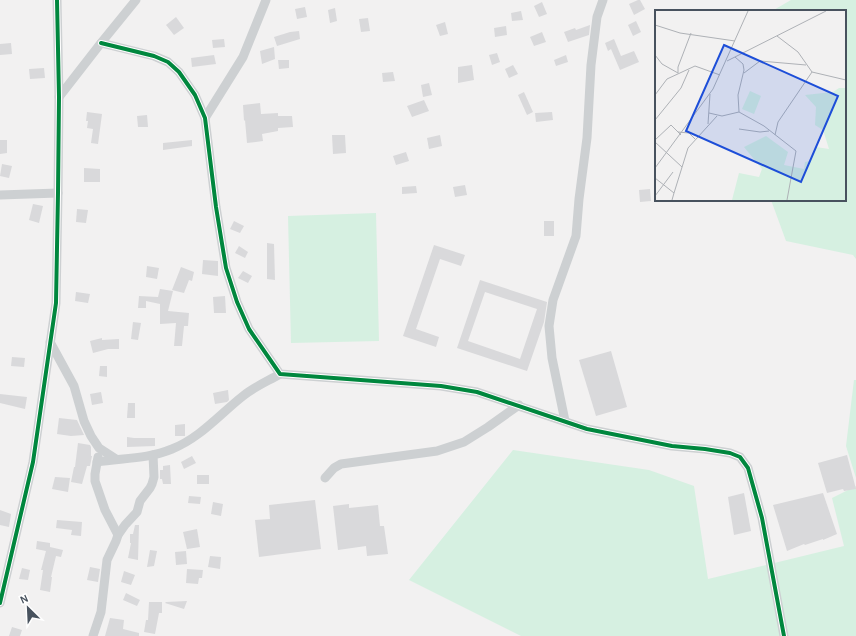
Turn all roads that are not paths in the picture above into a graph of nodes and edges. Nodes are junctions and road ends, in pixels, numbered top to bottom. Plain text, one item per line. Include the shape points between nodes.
1 (57, 0) edge
2 (136, 0) edge
3 (266, 0) edge
4 (603, 0) edge
5 (101, 43) junction
6 (59, 97) junction
7 (205, 118) junction
8 (58, 193) junction
9 (0, 195) edge
10 (50, 342) junction
11 (280, 374) junction
12 (519, 406) junction
13 (565, 421) junction
14 (99, 448) junction
15 (153, 455) junction
16 (116, 459) junction
17 (97, 462) junction
18 (325, 478) dead end
19 (118, 535) junction
20 (0, 603) edge
21 (93, 636) edge
22 (784, 636) edge

1 - 6 street
2 - 5 street
3 - 7 street via 243,57
4 - 13 street via 597,17 591,65 587,138 576,236 553,300 549,326 552,358
5 - 6 street
5 - 7 street via 168,62 179,72 195,95
6 - 8 street
7 - 11 street via 226,268 249,329
8 - 9 street
8 - 10 street via 56,303
10 - 14 street via 74,386 84,421
10 - 20 street via 33,462
11 - 12 street via 441,386 477,392
11 - 15 street via 244,395 184,443
12 - 13 street
12 - 18 street via 464,442 437,451 341,464
13 - 22 street via 610,434 672,446 730,453 740,457 748,468 762,518
14 - 16 street
14 - 17 street
15 - 16 street
15 - 19 street via 152,484 140,501 137,512
16 - 17 street
17 - 19 street via 95,481 105,510
19 - 21 street via 107,560 101,612

